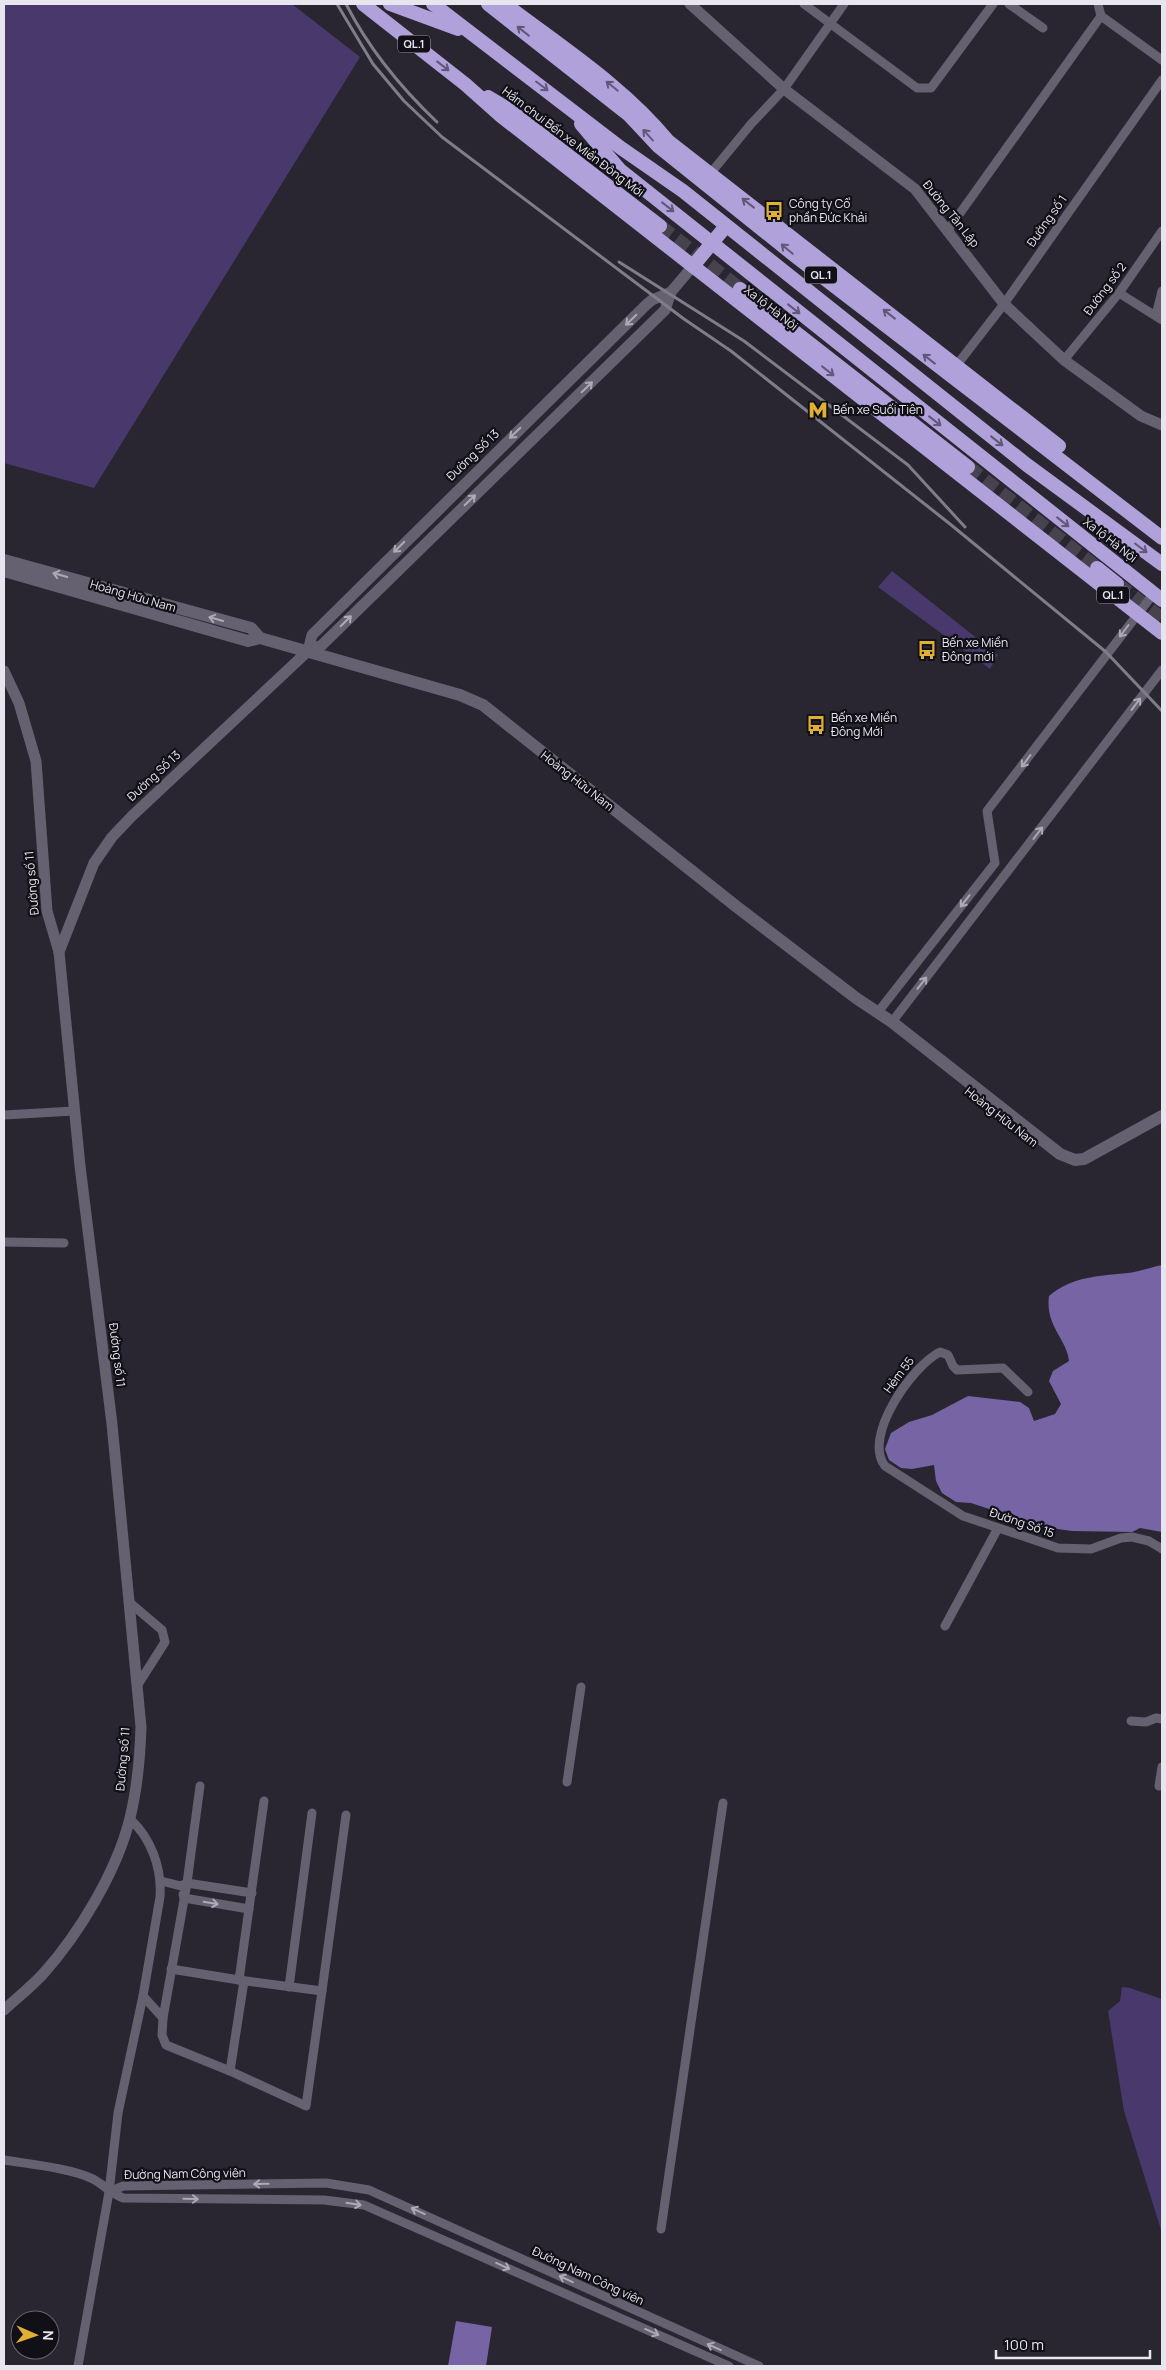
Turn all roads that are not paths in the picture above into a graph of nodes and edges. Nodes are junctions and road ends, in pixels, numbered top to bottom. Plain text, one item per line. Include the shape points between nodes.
1 (363, 4) edge
2 (390, 4) edge
3 (433, 4) edge
4 (488, 4) edge
5 (505, 4) edge
6 (690, 4) edge
7 (804, 4) edge
8 (844, 4) edge
9 (993, 4) edge
10 (1009, 4) edge
11 (1098, 4) edge
12 (1101, 16) junction
13 (829, 24) junction
14 (1043, 28) dead end
15 (475, 36) junction
16 (1162, 60) edge
17 (1162, 80) edge
18 (465, 84) junction
19 (784, 89) junction
20 (559, 99) junction
21 (710, 174) junction
22 (660, 226) tunnel mouth
23 (726, 226) junction
24 (948, 230) junction
25 (1162, 231) edge
26 (712, 244) junction
27 (693, 266) junction
28 (740, 289) tunnel mouth
29 (1162, 291) edge
30 (671, 292) junction
31 (1119, 292) junction
32 (1004, 304) junction
33 (1159, 318) edge
34 (1064, 360) junction
35 (953, 370) junction
36 (548, 401) junction
37 (560, 413) junction
38 (1162, 425) edge
39 (1074, 464) junction
40 (968, 467) tunnel mouth
41 (1162, 527) edge
42 (1162, 538) edge
43 (4, 560) edge
44 (1162, 564) edge
45 (1097, 568) tunnel mouth
46 (4, 571) edge
47 (1117, 584) tunnel mouth
48 (1158, 596) edge
49 (1137, 614) junction
50 (1162, 633) edge
51 (260, 638) junction
52 (308, 651) junction
53 (1162, 670) edge
54 (4, 671) edge
55 (59, 952) junction
56 (856, 998) junction
57 (878, 1012) junction
58 (892, 1022) junction
59 (74, 1111) junction
60 (4, 1115) edge
61 (1162, 1116) edge
62 (1162, 1125) edge
63 (4, 1242) edge
64 (64, 1243) dead end
65 (1028, 1392) dead end
66 (884, 1466) joint
67 (998, 1528) junction
68 (1162, 1548) edge
69 (129, 1602) junction
70 (945, 1626) dead end
71 (138, 1686) junction
72 (581, 1687) dead end
73 (1162, 1719) edge
74 (1131, 1722) dead end
75 (1162, 1767) edge
76 (567, 1782) dead end
77 (200, 1786) dead end
78 (1159, 1786) dead end
79 (264, 1801) dead end
80 (722, 1803) dead end
81 (312, 1813) dead end
82 (346, 1815) dead end
83 (130, 1819) junction
84 (161, 1881) junction
85 (184, 1885) junction
86 (252, 1893) junction
87 (184, 1898) junction
88 (249, 1909) junction
89 (171, 1969) junction
90 (241, 1981) junction
91 (288, 1987) junction
92 (322, 1991) junction
93 (143, 1996) junction
94 (4, 2010) edge
95 (163, 2018) junction
96 (230, 2071) junction
97 (4, 2160) edge
98 (168, 2186) junction
99 (109, 2192) junction
100 (166, 2199) junction
101 (660, 2229) dead end
102 (735, 2356) junction
103 (78, 2366) edge
104 (730, 2366) edge
105 (758, 2366) edge

1 -> 18 highway, Xa lộ Hà Nội / QL.1
2 - 15 highway, QL.1
3 - 15 highway, Xa lộ Hà Nội / QL.1
35 -> 4 highway, QL.1 via 658,146 629,115
21 -> 5 highway, QL.1 via 668,141 646,115 613,86
6 - 19 street, Đường Tân Lập
7 - 13 street
8 - 13 street
9 - 13 street via 931,88 924,90
10 - 14 street
11 - 12 street
12 - 16 street
12 - 24 street
13 - 19 street
15 -> 20 highway, Xa lộ Hà Nội / QL.1
17 - 32 street, Đường số 1
18 - 22 highway, Hầm chui Bến xe Miền Đông Mới / QL.1 via 505,107
18 - 27 highway, Xa lộ Hà Nội / QL.1 via 501,116
19 - 21 street via 750,124
19 - 24 street, Đường Tân Lập via 916,189
20 - 23 highway, Xa lộ Hà Nội / QL.1
20 -> 26 highway, Xa lộ Hà Nội / QL.1 via 620,170
35 -> 21 highway, QL.1
23 - 26 highway
23 -> 44 highway, Xa lộ Hà Nội / QL.1 via 1027,464
24 - 32 street, Đường Tân Lập
25 - 31 street, Đường số 2
26 - 27 highway
26 -> 48 highway, Xa lộ Hà Nội / QL.1
27 - 30 street, Đường Số 13
27 -> 49 highway, Xa lộ Hà Nội / QL.1
28 - 40 highway
29 - 33 street
30 -> 36 street, Đường Số 13 via 646,305
37 -> 30 street, Đường Số 13 via 665,310
31 - 33 street
31 - 34 street, Đường số 2
32 - 34 street, Đường Tân Lập
32 - 35 street, Đường số 1
34 - 38 street, Đường Tân Lập via 1141,416
35 - 39 highway, QL.1
36 - 37 street
36 -> 52 street, Đường Số 13 via 312,635
52 -> 37 street, Đường Số 13 via 322,645
39 - 41 highway, QL.1
39 - 42 highway, QL.1
51 -> 43 main road, Hoàng Hữu Nam via 251,628
45 - 47 highway, QL.1
46 - 51 main road, Hoàng Hữu Nam via 248,641
48 - 49 street
49 - 50 highway, Xa lộ Hà Nội / QL.1
49 -> 57 street via 987,811 995,863
51 - 52 main road, Hoàng Hữu Nam
52 - 55 street, Đường Số 13 via 112,837 94,863
52 - 56 main road, Hoàng Hữu Nam via 460,695 483,705
58 -> 53 street
54 - 55 street, Đường số 11 via 19,703 36,761 47,911
55 - 59 street, Đường số 11
56 - 57 main road, Hoàng Hữu Nam
56 - 62 main road, Hoàng Hữu Nam via 873,1018 1065,1165 1086,1165
57 - 58 main road, Hoàng Hữu Nam
58 - 61 main road, Hoàng Hữu Nam via 1067,1158 1084,1159
59 - 60 street
59 - 69 street, Đường số 11 via 112,1424
63 - 64 street
65 - 66 street, Hẻm 55 via 1003,1368 957,1370 945,1352 934,1355 917,1370 894,1401 878,1443 878,1454
66 - 67 street, Đường Số 15 via 963,1516
67 - 68 street, Đường Số 15 via 1058,1548 1085,1550 1132,1537
67 - 70 street
69 - 71 street, Đường số 11
69 - 71 street via 164,1635 164,1642
71 - 83 street, Đường số 11 via 139,1762
72 - 76 street
73 - 74 street
75 - 78 street
77 - 85 street
79 - 86 street
80 - 101 street
81 - 91 street
82 - 92 street
83 - 84 street via 146,1836
83 - 94 street, Đường số 11 via 115,1861 89,1910 43,1973
84 - 85 street
84 - 93 street
85 - 86 street
85 - 87 street
86 - 88 street
87 -> 88 street
87 - 89 street
88 - 90 street
89 - 90 street
89 - 95 street
90 - 91 street
90 - 96 street
91 - 92 street
92 - 96 street via 306,2106
93 - 95 street
93 - 99 street via 118,2114
95 - 96 street via 162,2035 166,2046
97 - 99 street via 53,2167 93,2179
98 - 99 street, Đường Nam Công viên via 123,2186
98 - 100 street
102 -> 98 street, Đường Nam Công viên via 369,2190 326,2183
99 - 100 street, Đường Nam Công viên via 123,2198
99 - 103 street
100 -> 104 street, Đường Nam Công viên via 324,2200 364,2205
102 - 104 street
102 - 105 street, Đường Nam Công viên

